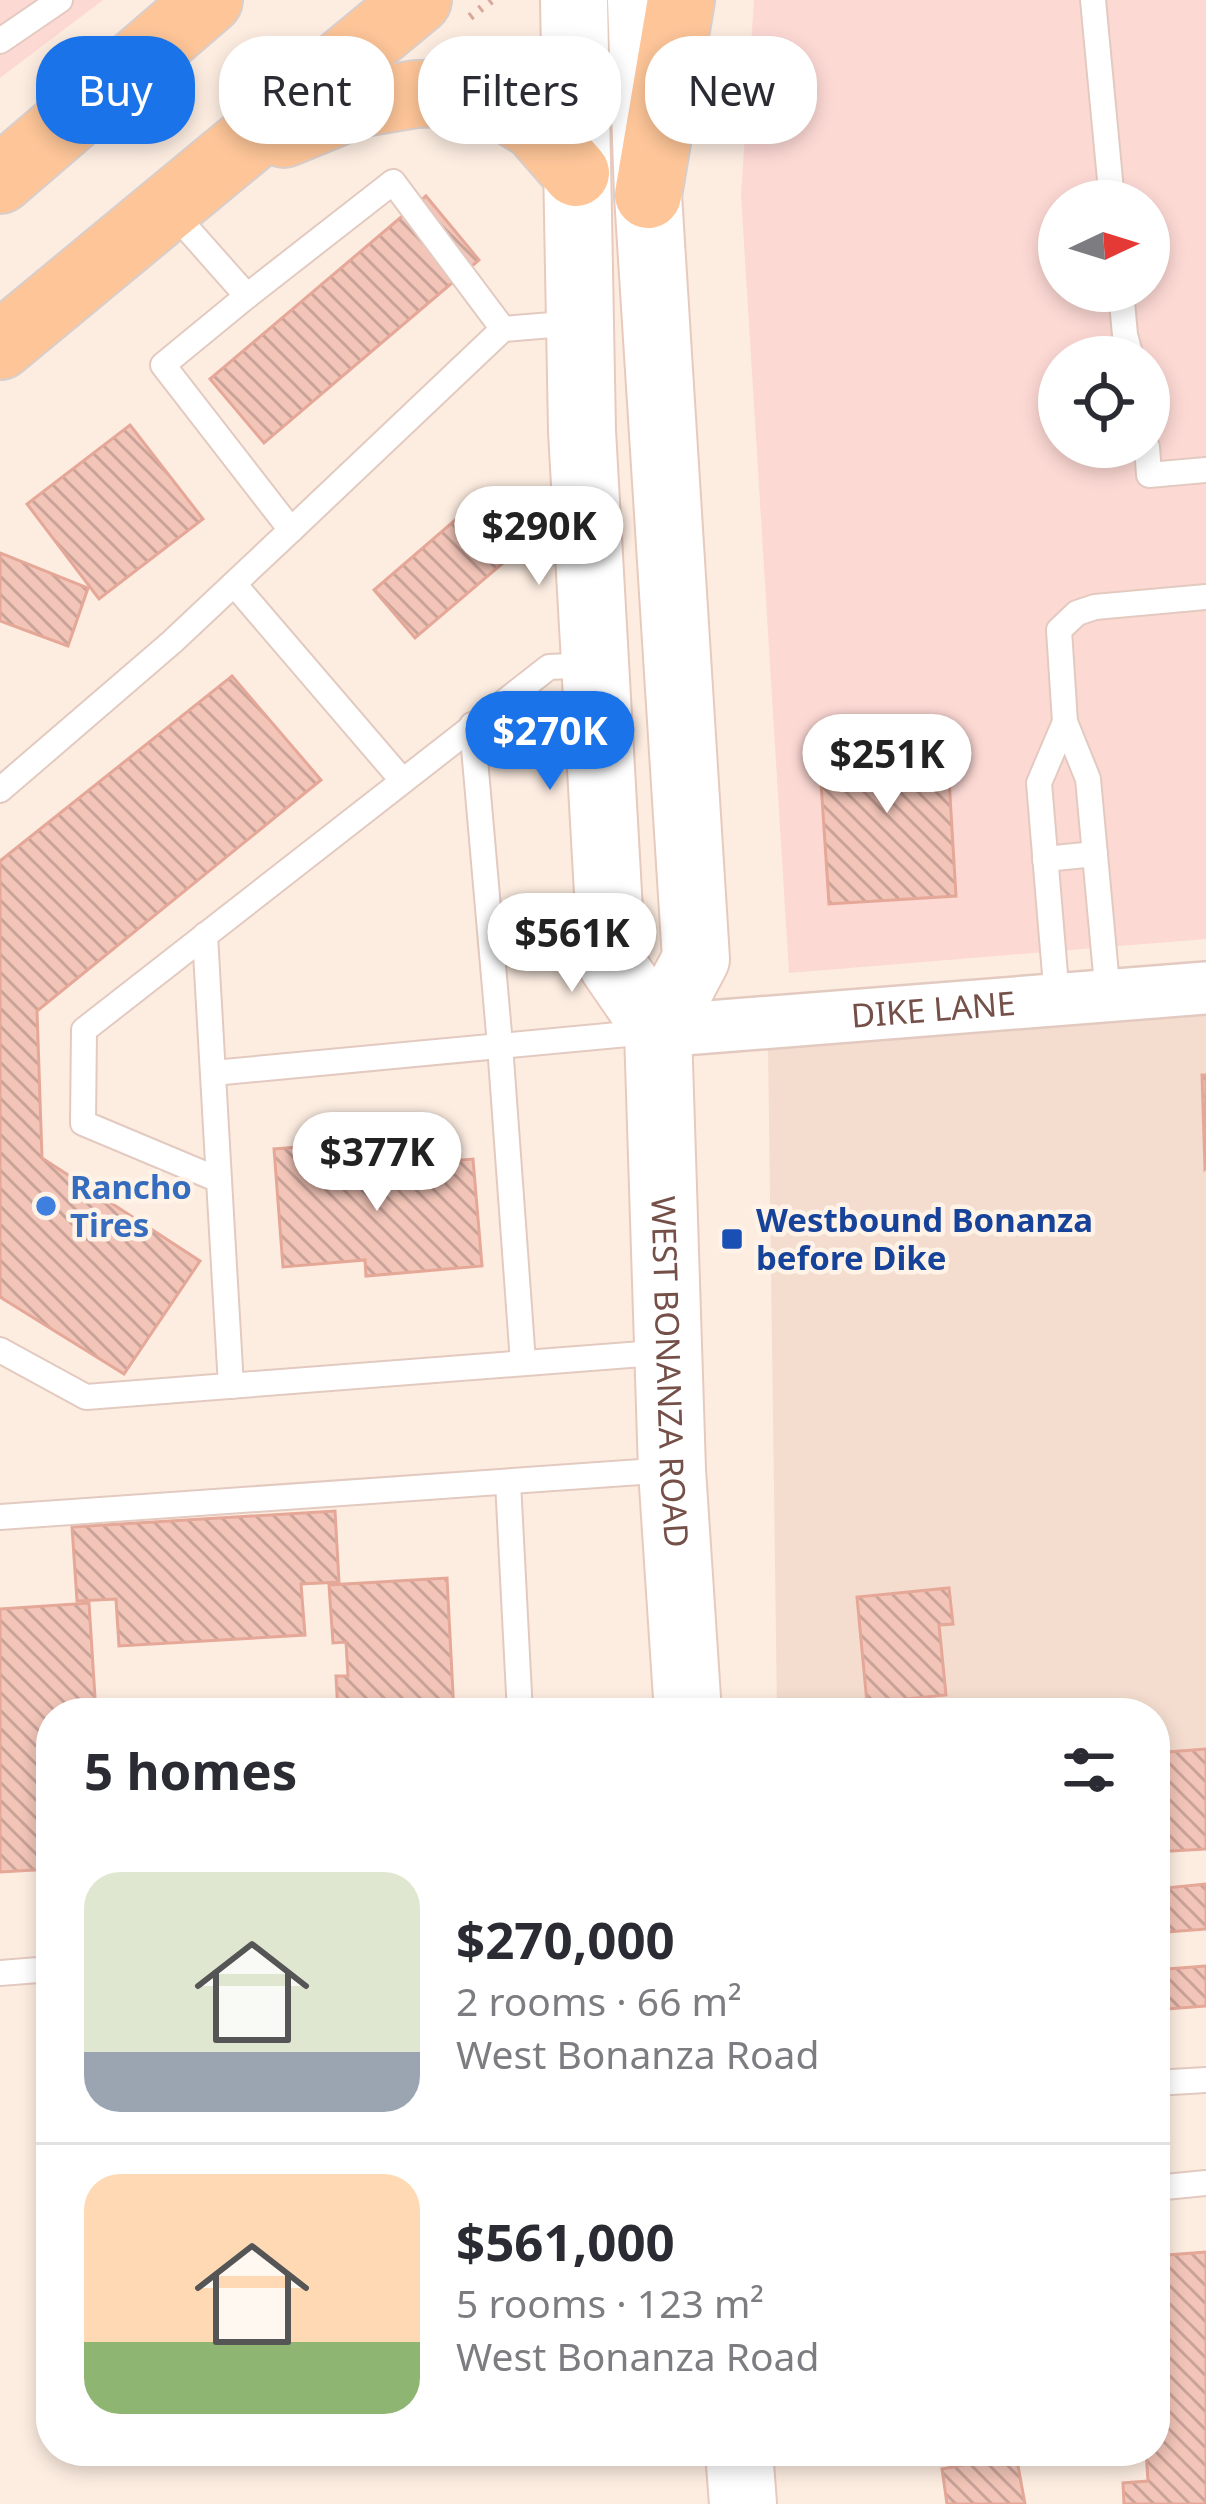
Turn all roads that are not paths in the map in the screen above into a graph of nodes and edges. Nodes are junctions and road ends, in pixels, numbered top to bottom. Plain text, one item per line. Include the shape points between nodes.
1 (60, 0) edge
2 (208, 0) edge
3 (418, 0) edge
4 (574, 0) edge
5 (641, 0) edge
6 (681, 0) edge
7 (1093, 0) edge
8 (0, 41) edge
9 (230, 157) junction
10 (576, 173) junction
11 (0, 180) edge
12 (1110, 180) edge
13 (648, 195) junction
14 (168, 207) junction
15 (248, 296) junction
16 (578, 323) junction
17 (503, 329) junction
18 (0, 346) edge
19 (1148, 468) edge
20 (1206, 470) edge
21 (291, 530) junction
22 (234, 584) junction
23 (1206, 597) edge
24 (676, 659) junction
25 (594, 665) junction
26 (1064, 722) junction
27 (472, 725) junction
28 (402, 780) junction
29 (0, 790) edge
30 (1095, 854) junction
31 (1045, 859) junction
32 (205, 935) junction
33 (1206, 988) edge
34 (1108, 996) junction
35 (1057, 998) junction
36 (658, 1031) junction
37 (500, 1045) junction
38 (213, 1073) junction
39 (219, 1180) junction
40 (0, 1350) edge
41 (668, 1352) junction
42 (523, 1362) junction
43 (231, 1386) junction
44 (672, 1470) junction
45 (508, 1482) junction
46 (0, 1517) edge
47 (519, 1698) edge
48 (687, 1698) edge
49 (36, 1970) edge
50 (0, 1973) edge
51 (1206, 2080) edge
52 (1170, 2082) edge
53 (1206, 2183) edge
54 (1170, 2187) edge
55 (740, 2466) edge
56 (743, 2504) edge

1 - 8 lane
2 - 11 main road
3 - 9 main road
4 - 10 main road
5 - 13 main road, WEST BONANZA ROAD
6 - 13 main road
7 - 12 lane
9 - 10 main road via 357,104 452,92 535,126
9 - 14 main road
10 - 16 main road
13 - 24 main road, WEST BONANZA ROAD
14 - 15 lane
14 - 18 main road
15 - 17 lane via 393,182
15 - 21 lane via 163,365
16 - 17 lane
16 - 25 main road
17 - 21 lane
19 - 20 lane via 1149,475
21 - 22 lane
22 - 28 lane
22 - 29 lane
23 - 26 lane via 1077,613 1059,630
24 - 25 main road
24 - 36 main road, WEST BONANZA ROAD via 696,958
25 - 27 lane via 549,667
25 - 36 main road via 612,964
26 - 30 lane via 1088,778
26 - 31 lane via 1039,783
27 - 28 lane
27 - 37 lane
28 - 32 lane
30 - 31 lane
30 - 34 lane
31 - 35 lane
32 - 38 lane
32 - 39 lane via 83,1030 83,1123
33 - 34 street, DIKE LANE
34 - 35 street, DIKE LANE
35 - 36 street, DIKE LANE
36 - 37 lane
36 - 41 main road, WEST BONANZA ROAD
37 - 38 lane
37 - 42 lane
38 - 39 lane
39 - 43 lane
40 - 43 lane via 86,1397
41 - 42 lane
41 - 44 main road, WEST BONANZA ROAD
42 - 43 lane
44 - 45 lane
44 - 48 main road, WEST BONANZA ROAD
45 - 46 lane
45 - 47 lane
49 - 50 lane
51 - 52 lane
53 - 54 lane
55 - 56 main road

